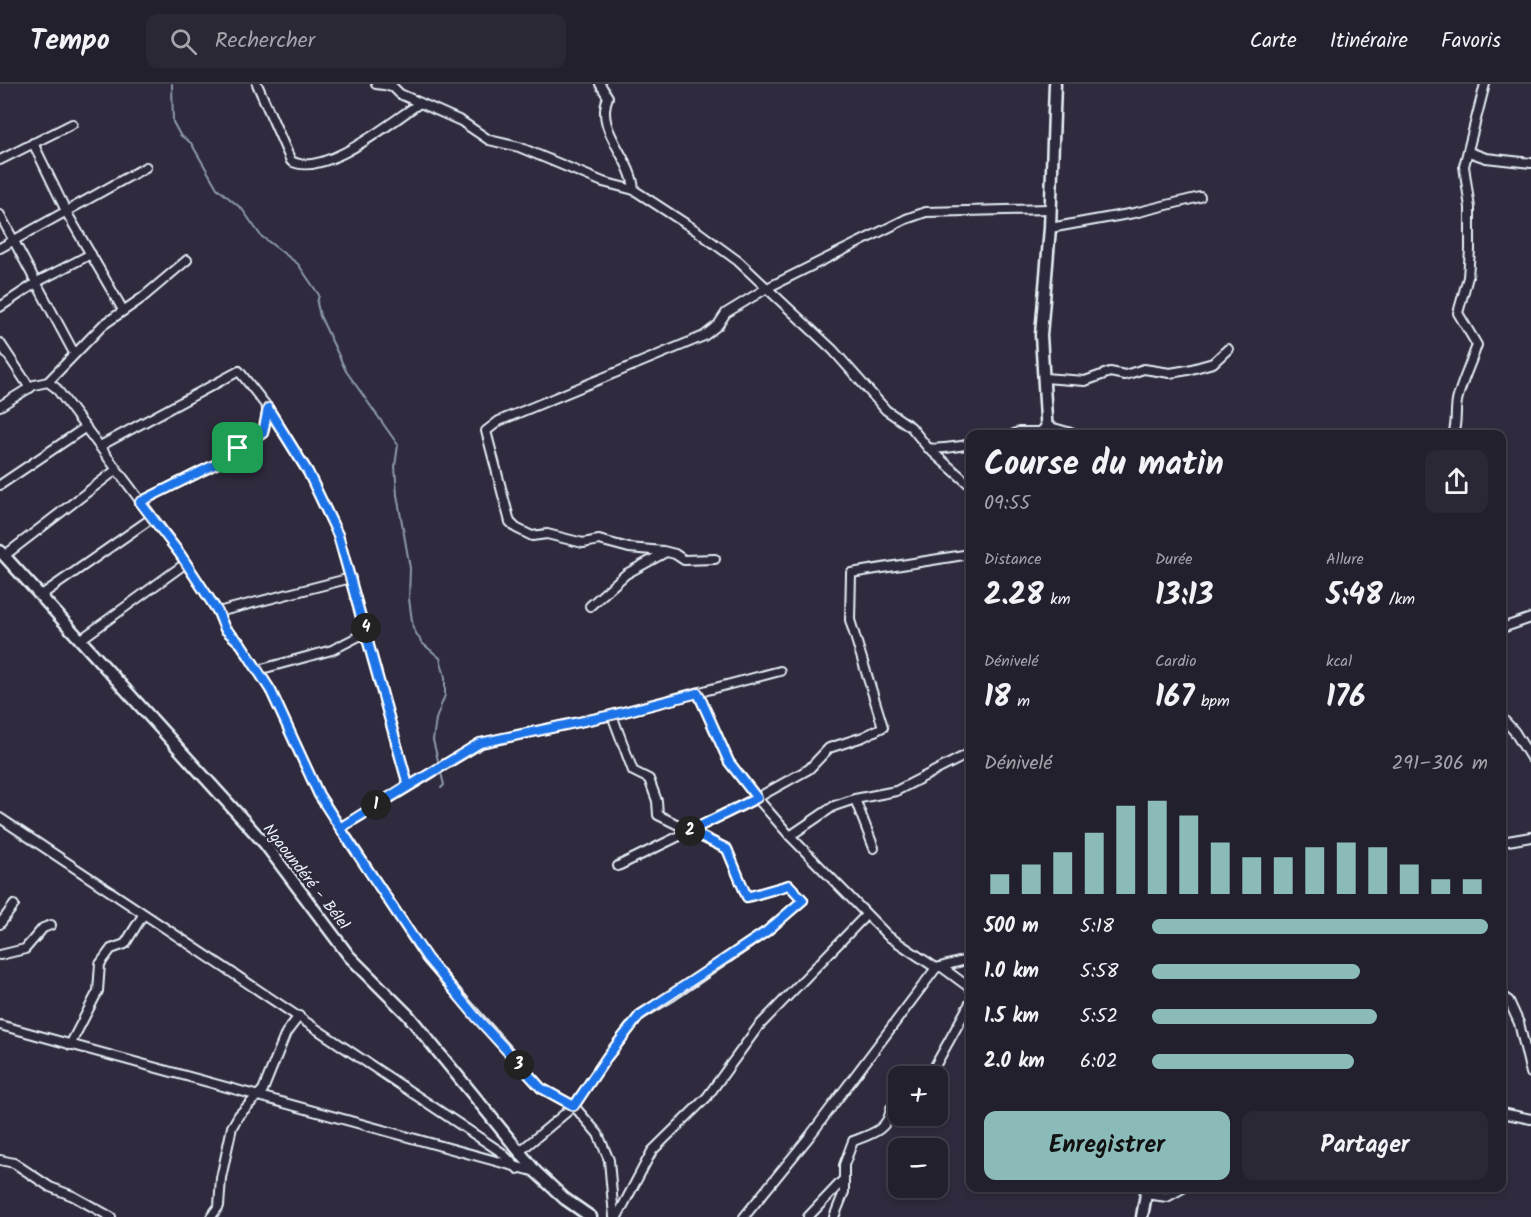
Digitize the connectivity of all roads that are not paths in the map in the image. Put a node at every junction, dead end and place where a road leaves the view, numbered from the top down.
1 (257, 84) edge
2 (376, 84) edge
3 (600, 84) edge
4 (1055, 84) edge
5 (1485, 84) edge
6 (391, 85) edge
7 (420, 103) junction
8 (72, 124) dead end
9 (33, 143) junction
10 (1469, 152) junction
11 (0, 160) edge
12 (1531, 163) edge
13 (146, 167) dead end
14 (634, 190) junction
15 (1200, 197) dead end
16 (1050, 209) junction
17 (66, 211) junction
18 (0, 215) edge
19 (1050, 228) junction
20 (14, 241) junction
21 (0, 248) edge
22 (91, 254) junction
23 (187, 260) dead end
24 (36, 283) junction
25 (767, 288) junction
26 (0, 307) edge
27 (123, 310) junction
28 (0, 343) edge
29 (1227, 349) dead end
30 (74, 353) junction
31 (1044, 378) junction
32 (48, 382) junction
33 (30, 388) junction
34 (0, 406) edge
35 (268, 408) junction
36 (86, 427) junction
37 (1047, 430) edge
38 (1454, 430) edge
39 (966, 444) edge
40 (100, 446) junction
41 (928, 448) junction
42 (116, 470) junction
43 (966, 481) edge
44 (0, 485) edge
45 (140, 502) junction
46 (152, 518) junction
47 (666, 552) junction
48 (2, 554) edge
49 (966, 555) edge
50 (715, 559) dead end
51 (186, 563) junction
52 (351, 578) junction
53 (40, 596) junction
54 (590, 606) dead end
55 (218, 612) junction
56 (1531, 618) edge
57 (1506, 627) edge
58 (367, 632) junction
59 (80, 640) junction
60 (258, 670) junction
61 (780, 671) dead end
62 (698, 693) junction
63 (612, 715) junction
64 (1506, 724) edge
65 (966, 755) edge
66 (1531, 758) edge
67 (408, 785) junction
68 (757, 798) junction
69 (855, 799) junction
70 (0, 818) edge
71 (340, 828) junction
72 (690, 831) junction
73 (790, 836) junction
74 (1531, 837) edge
75 (1506, 841) edge
76 (874, 848) dead end
77 (618, 866) dead end
78 (14, 905) dead end
79 (143, 915) junction
80 (866, 915) junction
81 (0, 924) edge
82 (51, 925) dead end
83 (0, 955) edge
84 (966, 960) edge
85 (939, 968) junction
86 (966, 985) edge
87 (1506, 999) edge
88 (966, 1010) edge
89 (299, 1016) junction
90 (0, 1024) edge
91 (70, 1045) junction
92 (935, 1066) edge
93 (1531, 1073) edge
94 (258, 1097) junction
95 (574, 1106) junction
96 (1506, 1114) edge
97 (1531, 1119) edge
98 (888, 1121) edge
99 (519, 1152) junction
100 (0, 1160) edge
101 (518, 1169) junction
102 (536, 1172) junction
103 (844, 1179) junction
104 (1147, 1192) edge
105 (1150, 1192) edge
106 (1176, 1192) edge
107 (111, 1217) edge
108 (212, 1217) edge
109 (591, 1217) edge
110 (615, 1217) edge
111 (744, 1217) edge
112 (808, 1217) edge
113 (834, 1217) edge
114 (1142, 1217) edge

1 - 7 street
2 - 6 street
3 - 14 street
4 - 16 main road
5 - 10 street
6 - 7 street
7 - 14 street
8 - 9 street
9 - 11 street
9 - 17 street
10 - 12 street
10 - 38 street
13 - 17 street
14 - 25 street
15 - 19 street
16 - 19 main road
16 - 25 street
17 - 20 street
17 - 22 street
18 - 20 street
19 - 31 main road
20 - 21 street
20 - 24 street
22 - 24 street
22 - 27 street
23 - 27 street
24 - 26 street
24 - 30 street
25 - 41 street
25 - 47 street
27 - 30 street
28 - 33 street
29 - 31 street
30 - 32 street
31 - 37 main road
32 - 33 street
32 - 36 street
33 - 34 street
35 - 40 street
35 - 45 street
35 - 52 street
36 - 40 street
36 - 44 street
39 - 41 street
40 - 42 street
41 - 43 street
42 - 45 street
42 - 48 street
45 - 46 street
46 - 51 street
46 - 53 street
47 - 50 street
47 - 54 street
48 - 53 main road, Ngaoundéré - Bélel
49 - 68 street
51 - 55 street
51 - 59 street
52 - 55 street
52 - 58 street
53 - 59 main road, Ngaoundéré - Bélel
55 - 60 street
56 - 57 street
58 - 60 street
58 - 67 street
59 - 99 main road, Ngaoundéré - Bélel
60 - 71 street
61 - 62 street
62 - 63 street
62 - 68 street
63 - 67 street
63 - 72 street
64 - 66 street
65 - 69 street
67 - 71 street
68 - 72 street
68 - 73 street
69 - 73 street
69 - 76 street
70 - 79 street
71 - 95 street
72 - 77 street
72 - 95 street
73 - 80 street
74 - 75 street
78 - 81 street
79 - 89 street
79 - 91 street
80 - 85 street
80 - 110 street
82 - 83 street
84 - 85 street
85 - 86 street
85 - 111 street
87 - 93 street
88 - 92 street
89 - 94 street
89 - 101 street
90 - 91 street
91 - 94 street
94 - 101 street
94 - 108 street
95 - 99 street
95 - 110 street
96 - 97 street
98 - 103 street
99 - 102 main road, Ngaoundéré - Bélel
100 - 107 street
101 - 102 street
102 - 109 main road, Ngaoundéré - Bélel
103 - 112 street
103 - 113 street
104 - 114 main road
105 - 106 street

